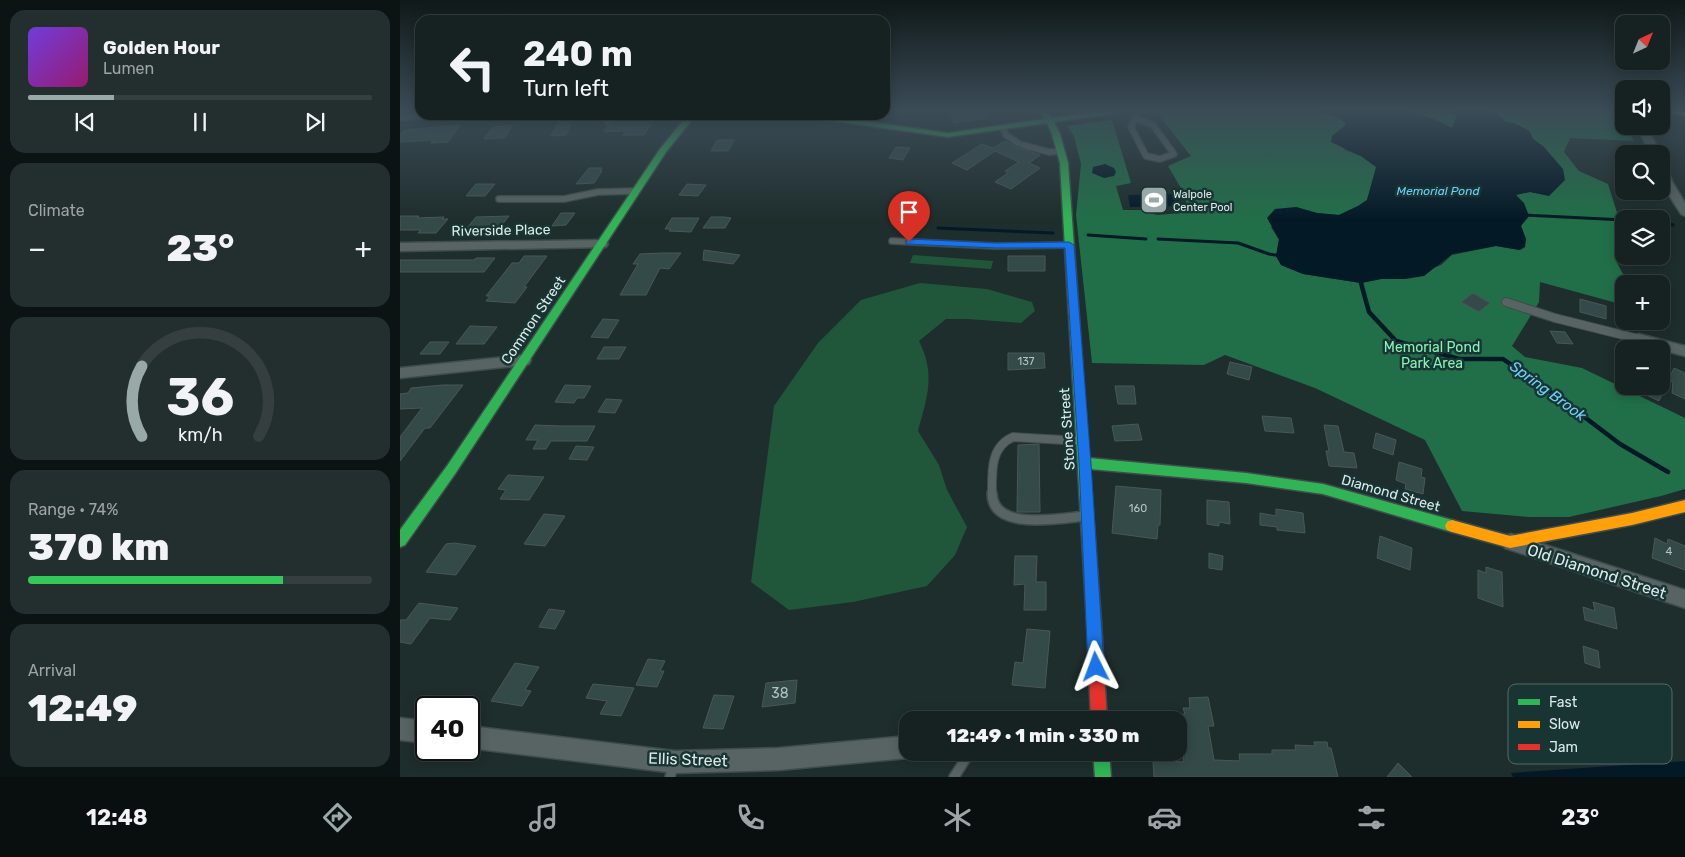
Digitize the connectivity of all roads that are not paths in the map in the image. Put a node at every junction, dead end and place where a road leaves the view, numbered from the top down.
1 (666, 147) edge
2 (1032, 147) edge
3 (1060, 147) edge
4 (1141, 147) edge
5 (1169, 147) edge
6 (1062, 151) junction
7 (1670, 186) edge
8 (636, 191) junction
9 (1680, 198) edge
10 (499, 199) dead end
11 (1685, 212) edge
12 (892, 241) dead end
13 (602, 244) junction
14 (1069, 245) junction
15 (400, 247) edge
16 (1506, 302) dead end
17 (1638, 339) joint
18 (1685, 351) edge
19 (524, 360) junction
20 (400, 372) edge
21 (1083, 442) junction
22 (1085, 463) junction
23 (1685, 506) edge
24 (418, 516) junction
25 (1088, 516) junction
26 (400, 517) edge
27 (400, 541) edge
28 (1510, 542) junction
29 (1685, 599) edge
30 (1097, 711) edge
31 (400, 729) edge
32 (415, 731) edge
33 (480, 739) edge
34 (899, 748) edge
35 (964, 761) edge
36 (1102, 761) edge
37 (672, 769) edge
38 (954, 777) edge
39 (1103, 777) edge

1 - 8 street, Common Street
2 - 6 lane
3 - 6 street, Stone Street
4 - 5 lane
6 - 14 street, Stone Street
7 - 9 street
8 - 10 lane
8 - 13 street, Common Street
9 - 11 street
12 - 14 lane
13 - 15 street, Riverside Place
13 - 19 street, Common Street
14 - 21 street, Stone Street
16 - 17 lane
17 - 18 street
19 - 20 street
19 - 24 street, Common Street
21 - 22 street, Stone Street
21 - 25 lane
22 - 25 street, Stone Street
22 - 28 street, Diamond Street
23 - 28 street, Diamond Street
24 - 26 street
24 - 27 street, Common Street
25 - 30 street, Stone Street
28 - 29 street, Old Diamond Street
31 - 32 street
33 - 37 street, Ellis Street
34 - 37 street, Ellis Street
35 - 38 lane
36 - 39 street

